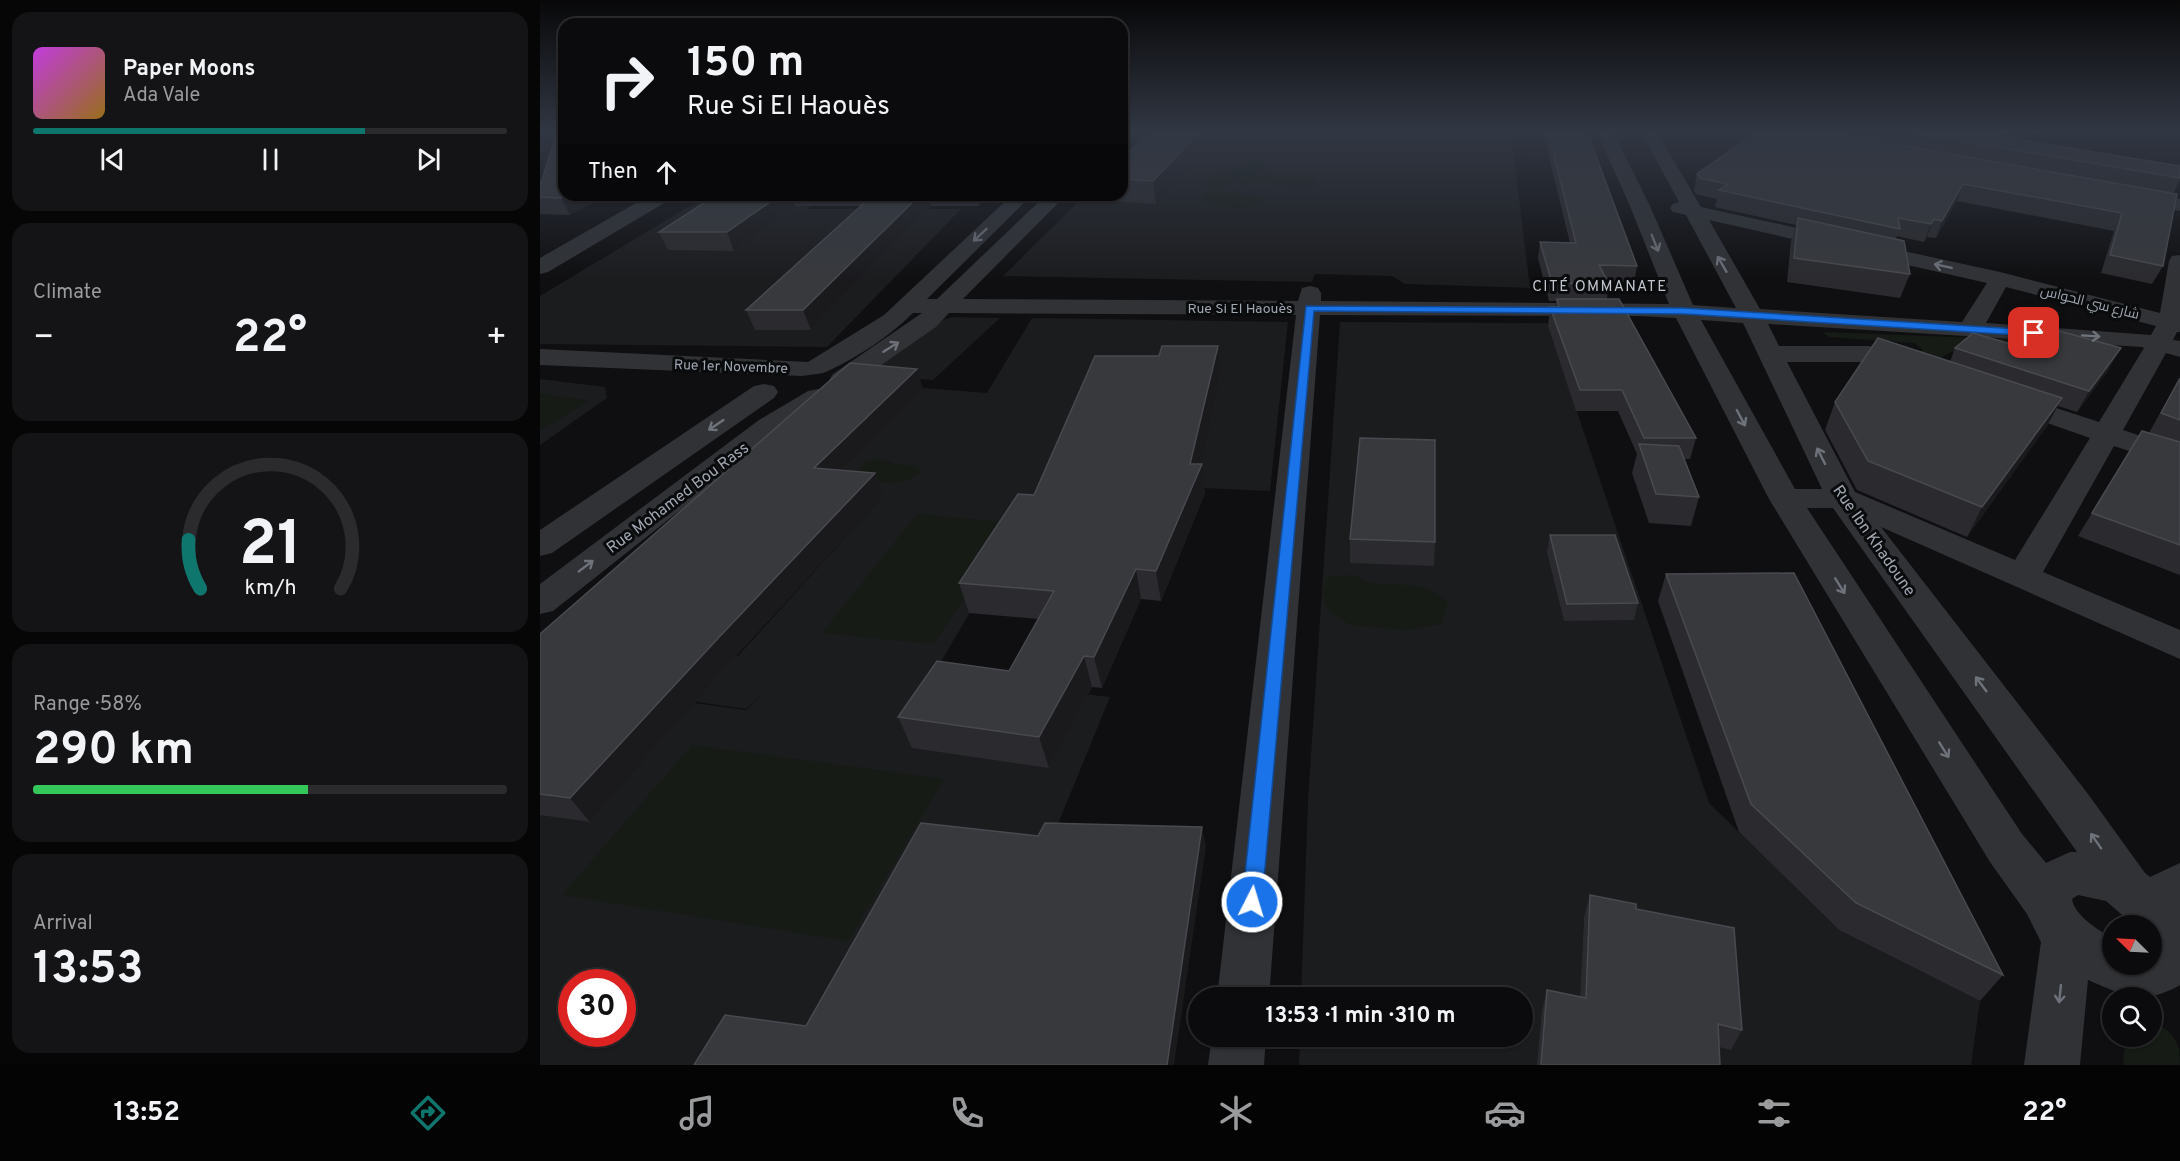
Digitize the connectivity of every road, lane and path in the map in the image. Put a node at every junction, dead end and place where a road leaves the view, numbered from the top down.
1 (1647, 182) edge
2 (1657, 182) edge
3 (2110, 193) edge
4 (1660, 197) junction
5 (654, 201) edge
6 (1017, 201) edge
7 (1051, 201) edge
8 (2180, 205) edge
9 (2180, 261) edge
10 (540, 267) edge
11 (2000, 279) junction
12 (912, 300) junction
13 (950, 300) junction
14 (1310, 300) junction
15 (1680, 303) junction
16 (1744, 305) junction
17 (1970, 329) junction
18 (2172, 335) edge
19 (1769, 354) junction
20 (540, 357) edge
21 (660, 363) junction
22 (810, 367) junction
23 (1937, 377) edge
24 (830, 388) junction
25 (764, 391) junction
26 (1982, 392) edge
27 (2107, 433) junction
28 (2180, 459) edge
29 (1842, 498) junction
30 (1785, 499) junction
31 (540, 545) edge
32 (2022, 577) junction
33 (540, 602) edge
34 (2180, 645) edge
35 (2057, 919) junction
36 (2166, 930) edge
37 (1244, 987) edge
38 (1238, 1047) edge
39 (1236, 1065) edge
40 (2052, 1065) edge

1 - 4 street, Rue Ibn Khadoune
2 - 4 street, Rue Ibn Khadoune
3 - 8 street
11 -> 4 street, شارع سي الحواس
4 -> 15 street, Rue Ibn Khadoune
16 -> 4 street, Rue Ibn Khadoune
5 - 10 street
6 -> 12 street
7 - 13 street, Rue Mohamed Bou Rass
9 - 18 street
11 - 17 street
11 - 18 street, شارع سي الحواس
12 - 13 street, Rue Si El Haouès
12 - 22 street
13 - 14 street, Rue Si El Haouès
24 -> 13 street, Rue Mohamed Bou Rass
14 - 15 street, Rue Si El Haouès
14 - 37 street
15 - 16 street, Rue Si El Haouès
15 -> 30 street, Rue Ibn Khadoune
16 - 17 street, Rue Si El Haouès
16 - 19 street, Rue Ibn Khadoune
17 -> 18 street, شارع سي الحواس
18 - 27 street
19 - 23 street
29 -> 19 street, Rue Ibn Khadoune
20 - 21 street, Rue 1er Novembre
21 - 22 street, Rue 1er Novembre
21 - 25 street, Rue 1er Novembre
22 - 24 street
22 - 25 street, Rue Mohamed Bou Rass
24 - 25 street, Rue 1er Novembre
33 -> 24 street, Rue Mohamed Bou Rass
25 -> 31 street, Rue Mohamed Bou Rass
26 - 27 street
27 - 28 street
27 - 32 street
29 - 30 street
29 - 32 street
36 -> 29 street, Rue Ibn Khadoune
30 -> 35 street, Rue Ibn Khadoune
32 - 34 street
35 - 36 street, Rue Ibn Khadoune
35 - 36 street
35 -> 40 street
38 - 39 street

